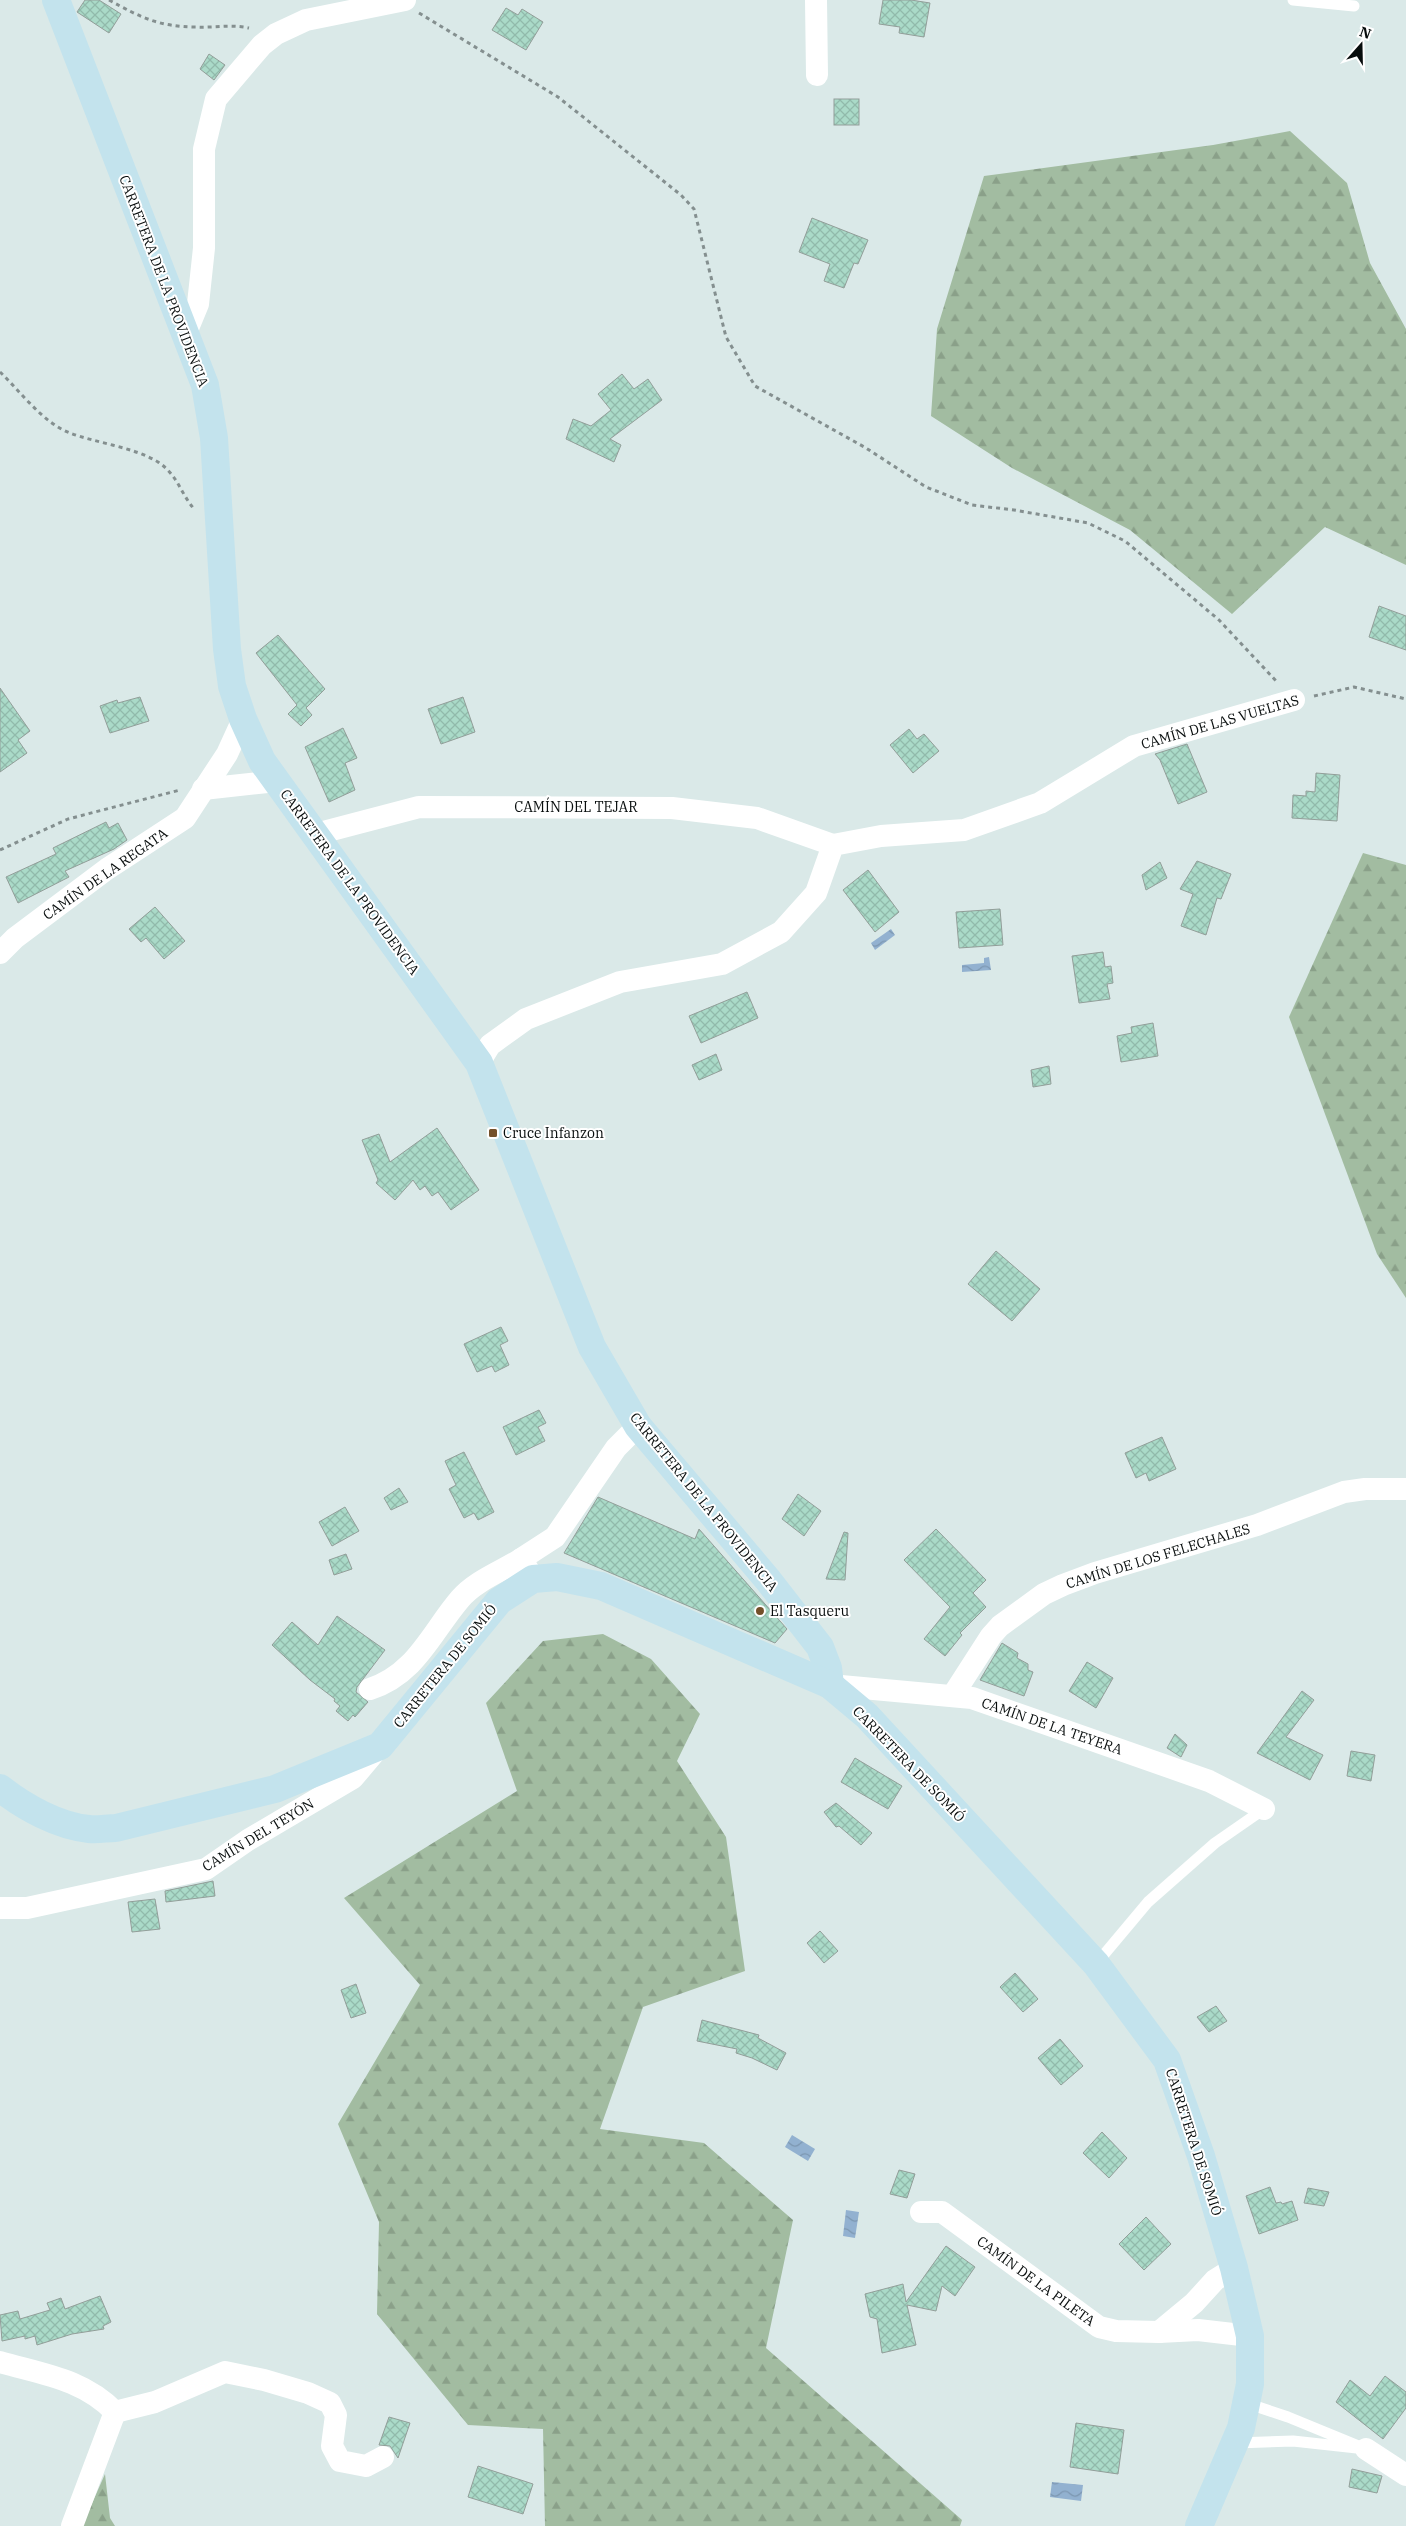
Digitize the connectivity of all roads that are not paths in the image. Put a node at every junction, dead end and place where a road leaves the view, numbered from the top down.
1 (56, 0) edge
2 (816, 0) edge
3 (1293, 0) edge
4 (409, 3) edge
5 (1354, 6) dead end
6 (817, 75) dead end
7 (186, 333) junction
8 (1294, 700) road end
9 (243, 720) junction
10 (226, 754) junction
11 (277, 781) junction
12 (243, 786) junction
13 (203, 789) junction
14 (316, 834) junction
15 (833, 845) junction
16 (0, 953) edge
17 (479, 1063) junction
18 (638, 1426) junction
19 (1406, 1489) edge
20 (527, 1569) junction
21 (830, 1685) junction
22 (370, 1689) dead end
23 (953, 1695) junction
24 (380, 1746) junction
25 (0, 1788) edge
26 (1264, 1809) joint
27 (0, 1908) edge
28 (1096, 1964) junction
29 (920, 2212) dead end
30 (1234, 2268) junction
31 (1159, 2332) junction
32 (1250, 2336) junction
33 (0, 2362) edge
34 (1246, 2404) junction
35 (115, 2412) junction
36 (1234, 2443) junction
37 (1366, 2449) junction
38 (383, 2457) dead end
39 (1406, 2475) edge
40 (72, 2526) edge
41 (1199, 2526) edge

1 - 7 street, CARRETERA DE LA PROVIDENCIA
2 - 6 street
3 - 5 lane
4 - 7 street
7 - 9 street, CARRETERA DE LA PROVIDENCIA
8 - 15 street, CAMÍN DE LAS VUELTAS
9 - 10 street, CAMÍN DE LA REGATA
9 - 11 street, CARRETERA DE LA PROVIDENCIA
10 - 12 street
10 - 13 street, CAMÍN DE LA REGATA
11 - 12 street
11 - 14 street, CARRETERA DE LA PROVIDENCIA
12 - 13 street
13 - 16 street, CAMÍN DE LA REGATA
14 - 15 street, CAMÍN DEL TEJAR
14 - 17 street, CARRETERA DE LA PROVIDENCIA
15 - 17 street
17 - 18 street, CARRETERA DE LA PROVIDENCIA
18 - 20 street
18 - 21 street, CARRETERA DE LA PROVIDENCIA
19 - 23 street, CAMÍN DE LOS FELECHALES
20 - 21 street, CARRETERA DE SOMIÓ
20 - 22 street
20 - 24 street, CARRETERA DE SOMIÓ
21 - 23 street, CAMÍN DE LA TEYERA
21 - 28 street, CARRETERA DE SOMIÓ
23 - 26 street, CAMÍN DE LA TEYERA
24 - 25 street, CARRETERA DE SOMIÓ
24 - 27 street, CAMÍN DEL TEYÓN
26 - 28 lane
28 - 30 street, CARRETERA DE SOMIÓ
29 - 31 street, CAMÍN DE LA PILETA
30 - 31 street
30 - 32 street, CARRETERA DE SOMIÓ
31 - 32 street, CAMÍN DE LA PILETA
32 - 34 street, CARRETERA DE SOMIÓ
33 - 35 street
34 - 36 street, CARRETERA DE SOMIÓ
34 - 37 lane
35 - 38 street
35 - 40 street
36 - 37 lane
36 - 41 street, CARRETERA DE SOMIÓ
37 - 39 street

